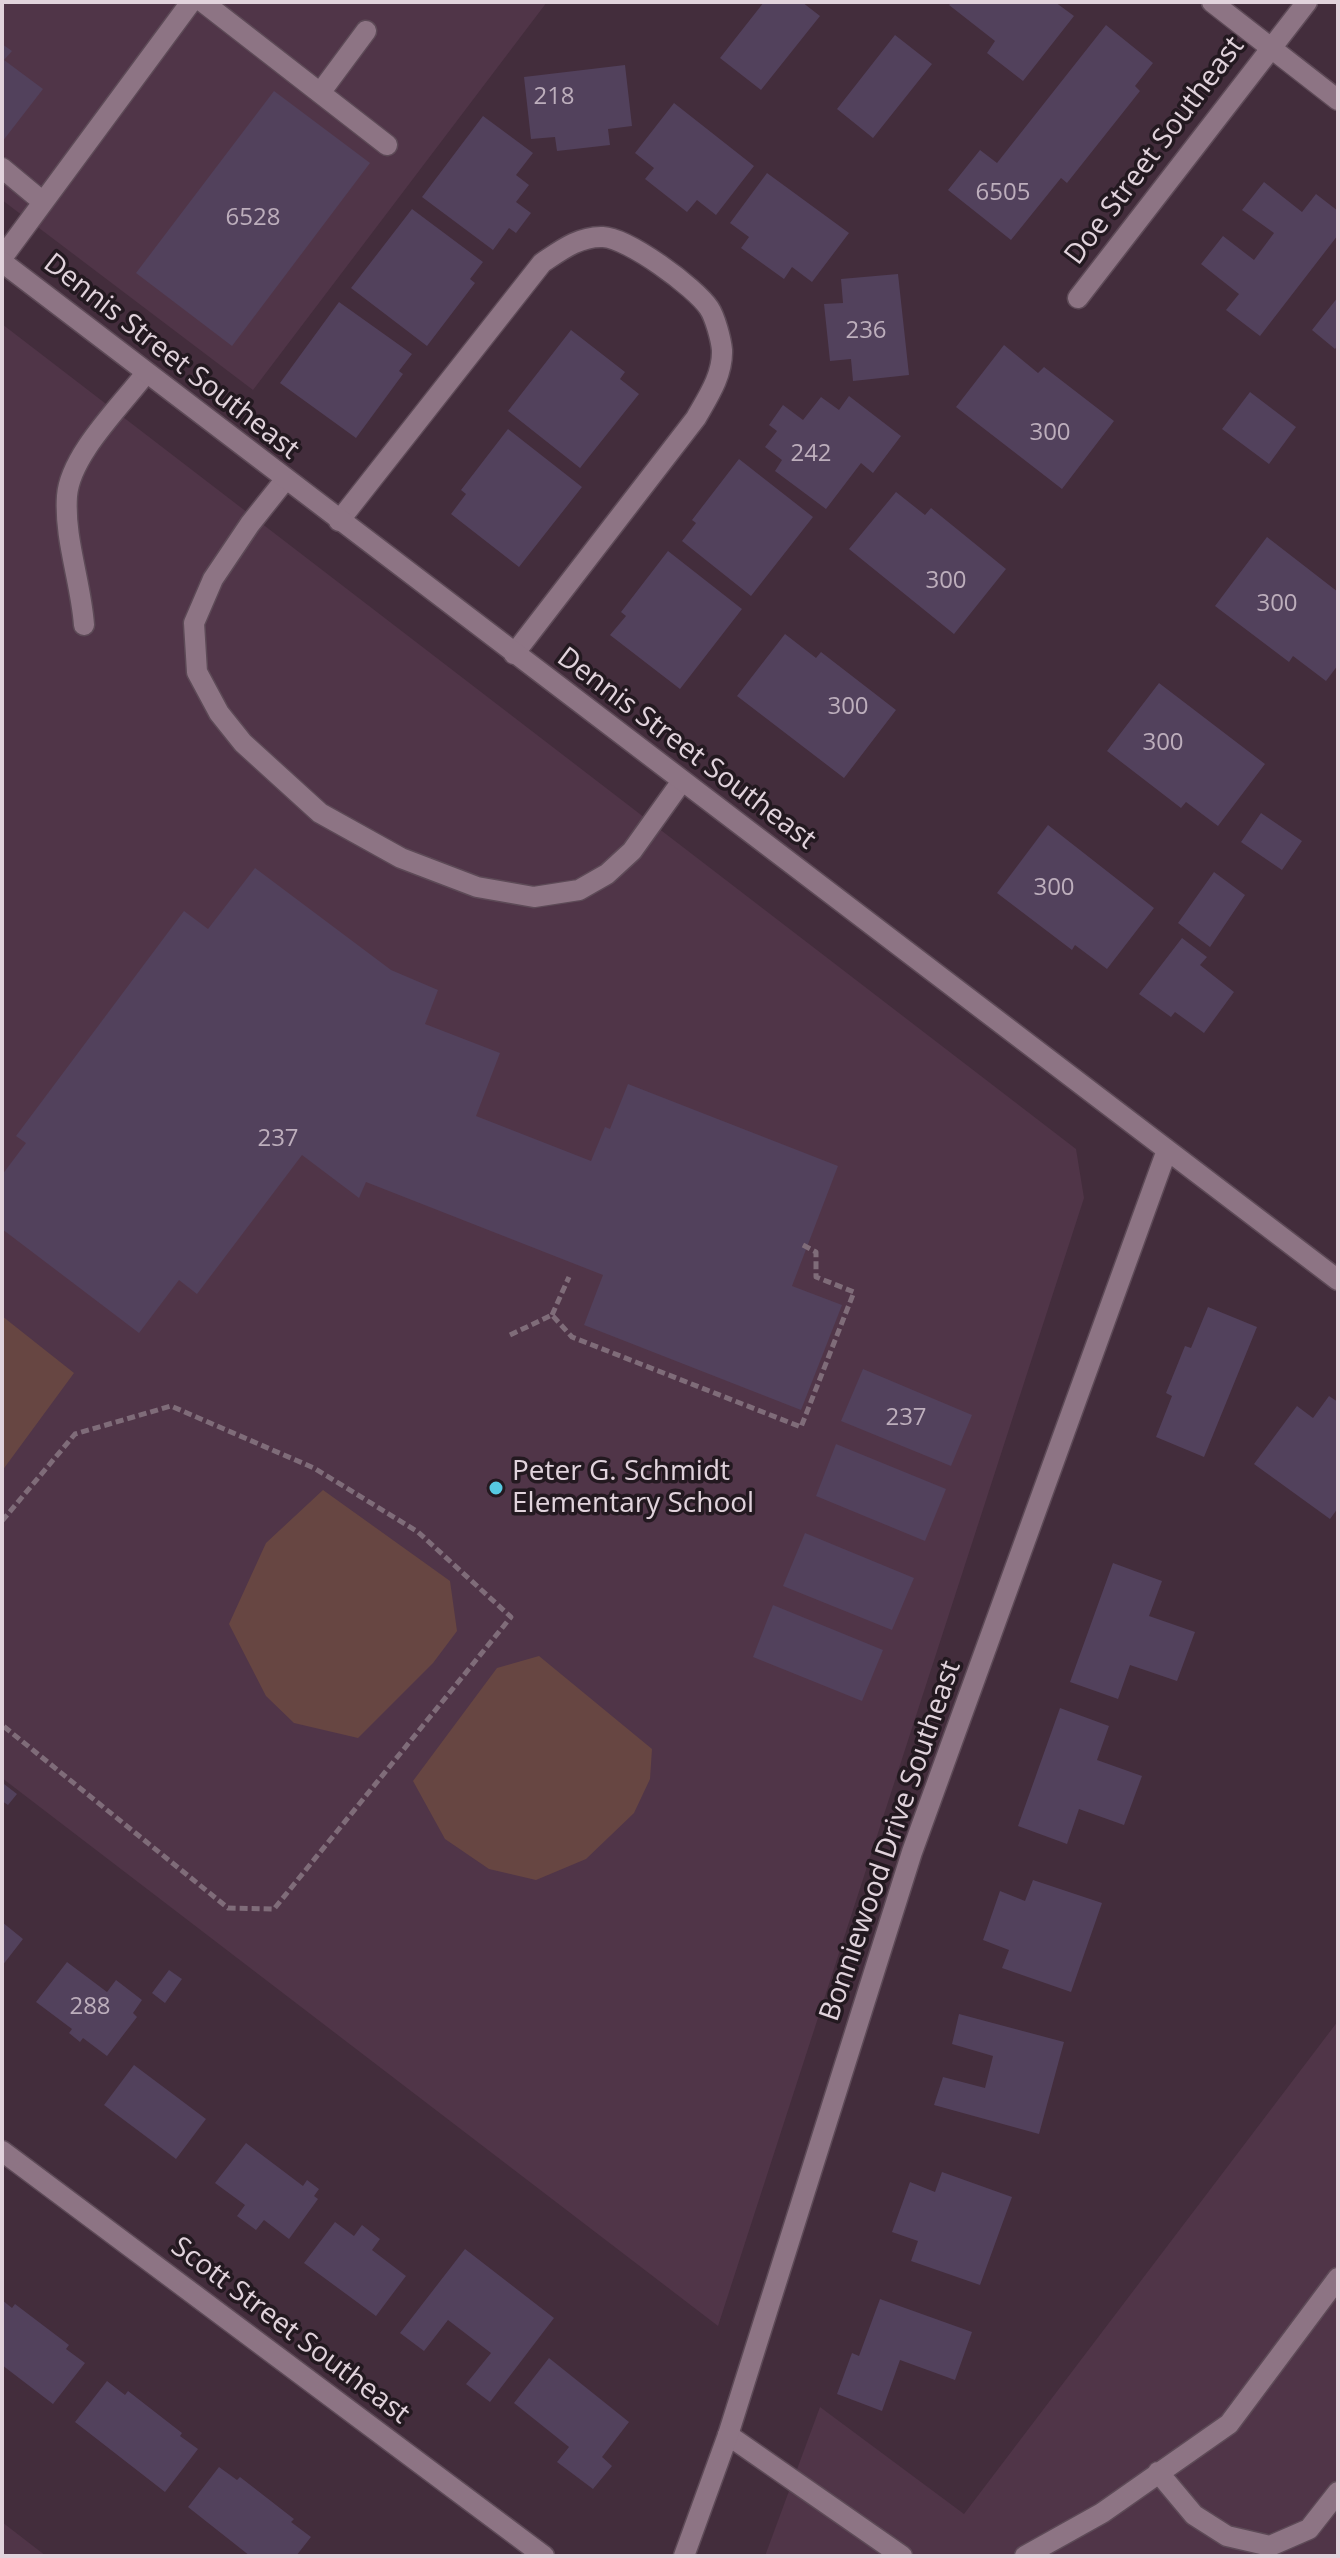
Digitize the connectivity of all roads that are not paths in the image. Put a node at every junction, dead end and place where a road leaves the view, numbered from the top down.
1 (191, 2) edge
2 (203, 2) edge
3 (1212, 2) edge
4 (1307, 2) edge
5 (366, 31) dead end
6 (1269, 48) junction
7 (320, 93) junction
8 (1338, 100) edge
9 (387, 145) dead end
10 (2, 168) edge
11 (43, 202) junction
12 (2, 260) edge
13 (1078, 298) dead end
14 (146, 373) junction
15 (285, 480) junction
16 (339, 521) junction
17 (84, 625) dead end
18 (514, 654) junction
19 (682, 781) junction
20 (1167, 1150) junction
21 (1338, 1280) edge
22 (2, 2151) edge
23 (1338, 2278) edge
24 (728, 2435) junction
25 (1158, 2472) junction
26 (1338, 2492) edge
27 (544, 2556) edge
28 (684, 2556) edge
29 (902, 2556) edge
30 (1025, 2556) edge

1 - 11 street
2 - 7 street
3 - 6 street
4 - 6 street, Doe Street Southeast
5 - 7 street
6 - 8 street
6 - 13 street, Doe Street Southeast
7 - 9 street
10 - 11 street
11 - 12 street
12 - 14 street, Dennis Street Southeast
14 - 15 street, Dennis Street Southeast
14 - 17 street
15 - 16 street, Dennis Street Southeast
15 - 19 street
16 - 18 street, Dennis Street Southeast
16 - 18 street
18 - 19 street, Dennis Street Southeast
19 - 20 street, Dennis Street Southeast
20 - 21 street, Dennis Street Southeast
20 - 24 street, Bonniewood Drive Southeast
22 - 27 street, Scott Street Southeast
23 - 25 street
24 - 28 street, Bonniewood Drive Southeast
24 - 29 street
25 - 26 street
25 - 30 street

